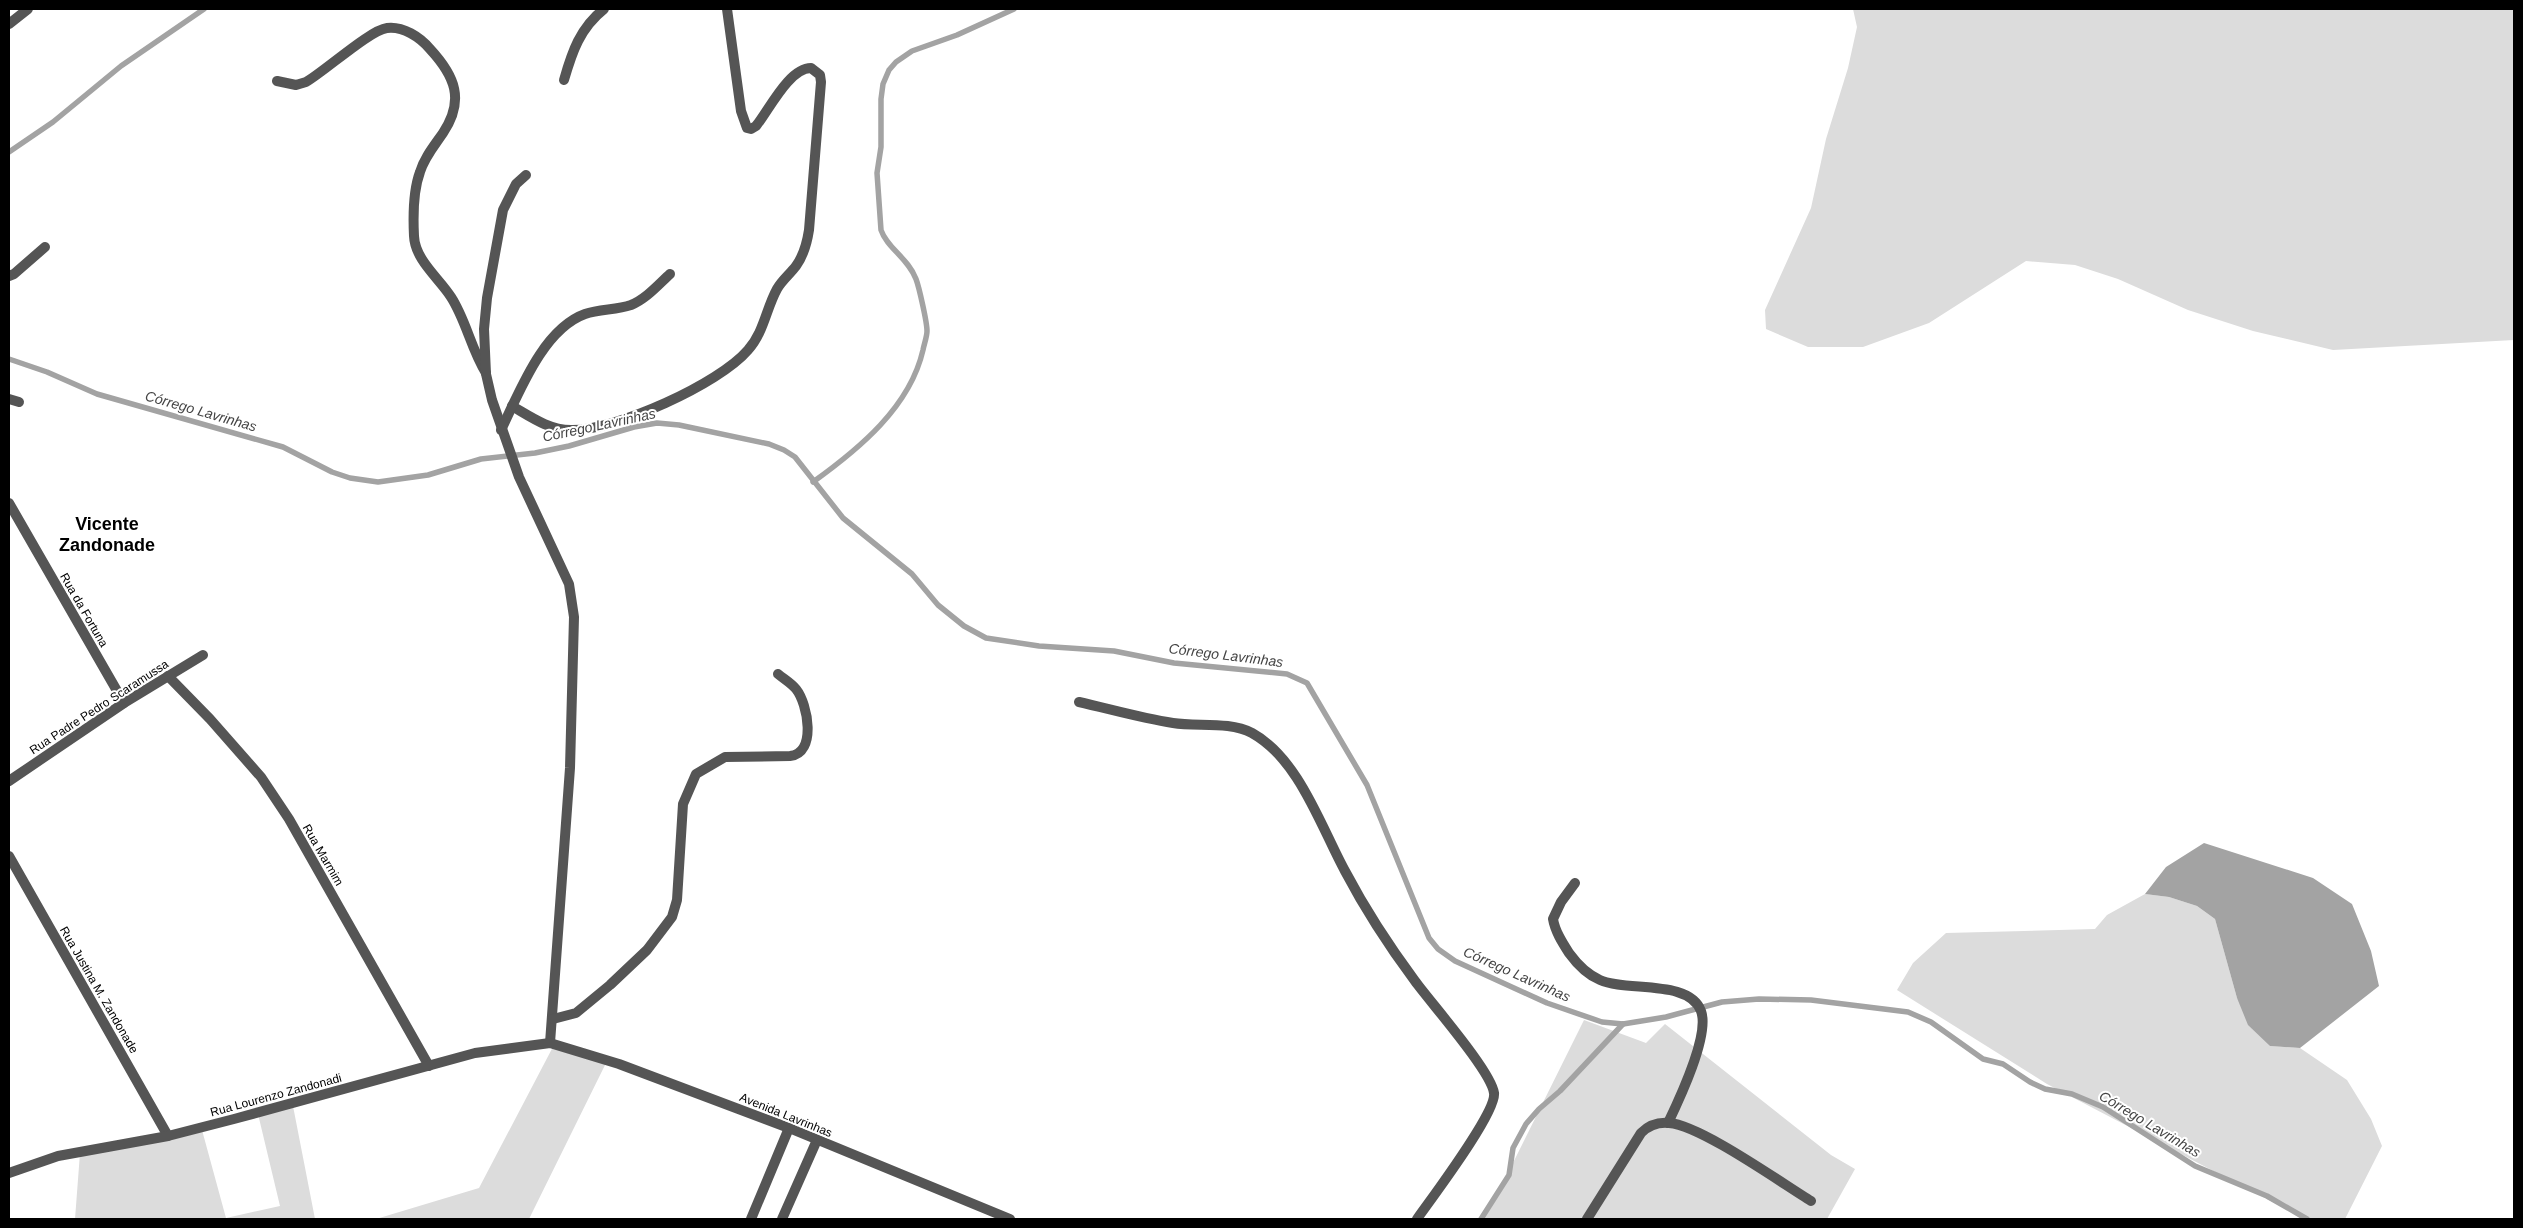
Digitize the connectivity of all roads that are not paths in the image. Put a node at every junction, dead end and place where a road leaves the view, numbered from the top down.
1 (28, 9) edge
2 (604, 9) edge
3 (727, 9) edge
4 (9, 24) edge
5 (564, 80) dead end
6 (277, 81) dead end
7 (526, 175) dead end
8 (45, 247) dead end
9 (670, 274) dead end
10 (9, 276) edge
11 (486, 374) junction
12 (512, 406) junction
13 (501, 430) junction
14 (9, 503) edge
15 (203, 655) dead end
16 (778, 674) dead end
17 (168, 676) junction
18 (1079, 702) dead end
19 (124, 703) junction
20 (9, 781) edge
21 (9, 856) edge
22 (1575, 883) dead end
23 (553, 1019) junction
24 (550, 1043) junction
25 (429, 1066) junction
26 (1668, 1123) junction
27 (789, 1128) junction
28 (168, 1136) junction
29 (817, 1140) junction
30 (9, 1173) edge
31 (1811, 1201) dead end
32 (751, 1219) edge
33 (782, 1219) edge
34 (1010, 1219) edge
35 (1417, 1219) edge
36 (1587, 1219) edge

1 - 4 street
2 - 5 street
3 - 12 street
6 - 11 street
7 - 11 street
8 - 10 street
9 - 12 street
11 - 13 street
12 - 13 street
13 - 23 street
14 - 19 street, Rua da Fortuna
15 - 17 street, Rua Padre Pedro Scaramussa
16 - 23 street
17 - 19 street, Rua Padre Pedro Scaramussa
17 - 25 street, Rua Marmim
18 - 35 street
19 - 20 street, Rua Padre Pedro Scaramussa
21 - 28 street, Rua Justina M. Zandonade
22 - 26 street
23 - 24 street
24 - 25 street, Rua Lourenzo Zandonadi
24 - 27 street, Avenida Lavrinhas
25 - 28 street, Rua Lourenzo Zandonadi
26 - 31 street
26 - 36 street
27 - 29 street, Avenida Lavrinhas
27 - 32 street
28 - 30 street, Rua Lourenzo Zandonadi
29 - 33 street
29 - 34 street, Avenida Lavrinhas

